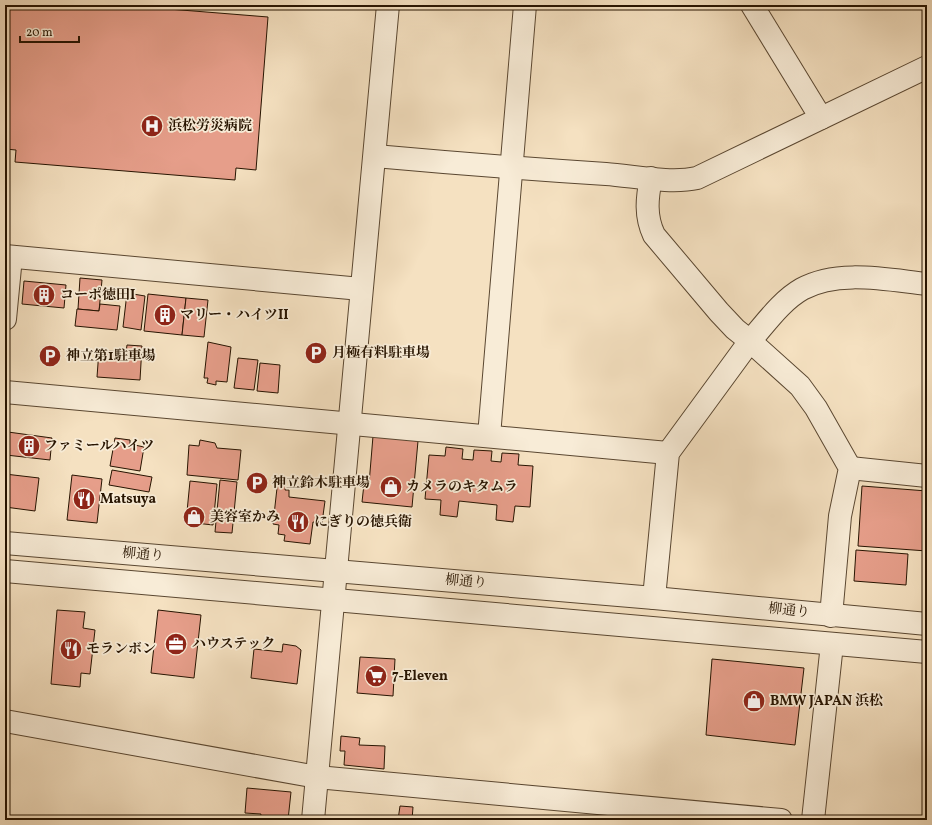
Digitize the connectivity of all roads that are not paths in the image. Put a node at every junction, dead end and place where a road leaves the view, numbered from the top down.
1 (388, 5) edge
2 (524, 5) edge
3 (752, 5) edge
4 (927, 67) edge
5 (821, 118) junction
6 (375, 156) junction
7 (512, 168) junction
8 (651, 178) junction
9 (8, 257) edge
10 (927, 284) edge
11 (361, 289) junction
12 (5, 319) edge
13 (750, 341) junction
14 (5, 392) edge
15 (349, 423) junction
16 (489, 436) junction
17 (668, 453) junction
18 (850, 468) junction
19 (927, 476) edge
20 (5, 543) edge
21 (5, 571) edge
22 (336, 572) junction
23 (654, 598) junction
24 (334, 600) junction
25 (831, 616) junction
26 (927, 624) edge
27 (832, 644) junction
28 (927, 652) edge
29 (5, 721) edge
30 (317, 777) junction
31 (703, 816) edge
32 (313, 820) edge
33 (781, 820) edge
34 (813, 820) edge

1 - 6 street
2 - 7 street
3 - 5 street
4 - 5 street
5 - 8 street
6 - 7 street
6 - 11 street
7 - 8 street
7 - 16 street
8 - 13 street
9 - 11 street
9 - 12 street
10 - 13 street
11 - 15 street
13 - 17 street
13 - 18 street
14 - 15 street
15 - 16 street
15 - 22 street
16 - 17 street
17 - 23 street
18 - 19 street
18 - 25 street
20 - 22 street, 柳通り
21 - 24 street, 柳通り
22 - 23 street, 柳通り
22 - 24 street
23 - 25 street, 柳通り
24 - 27 street, 柳通り
24 - 30 street
25 - 26 street, 柳通り
27 - 28 street, 柳通り
27 - 34 street
29 - 30 street
30 - 31 street
30 - 32 street
31 - 33 street

